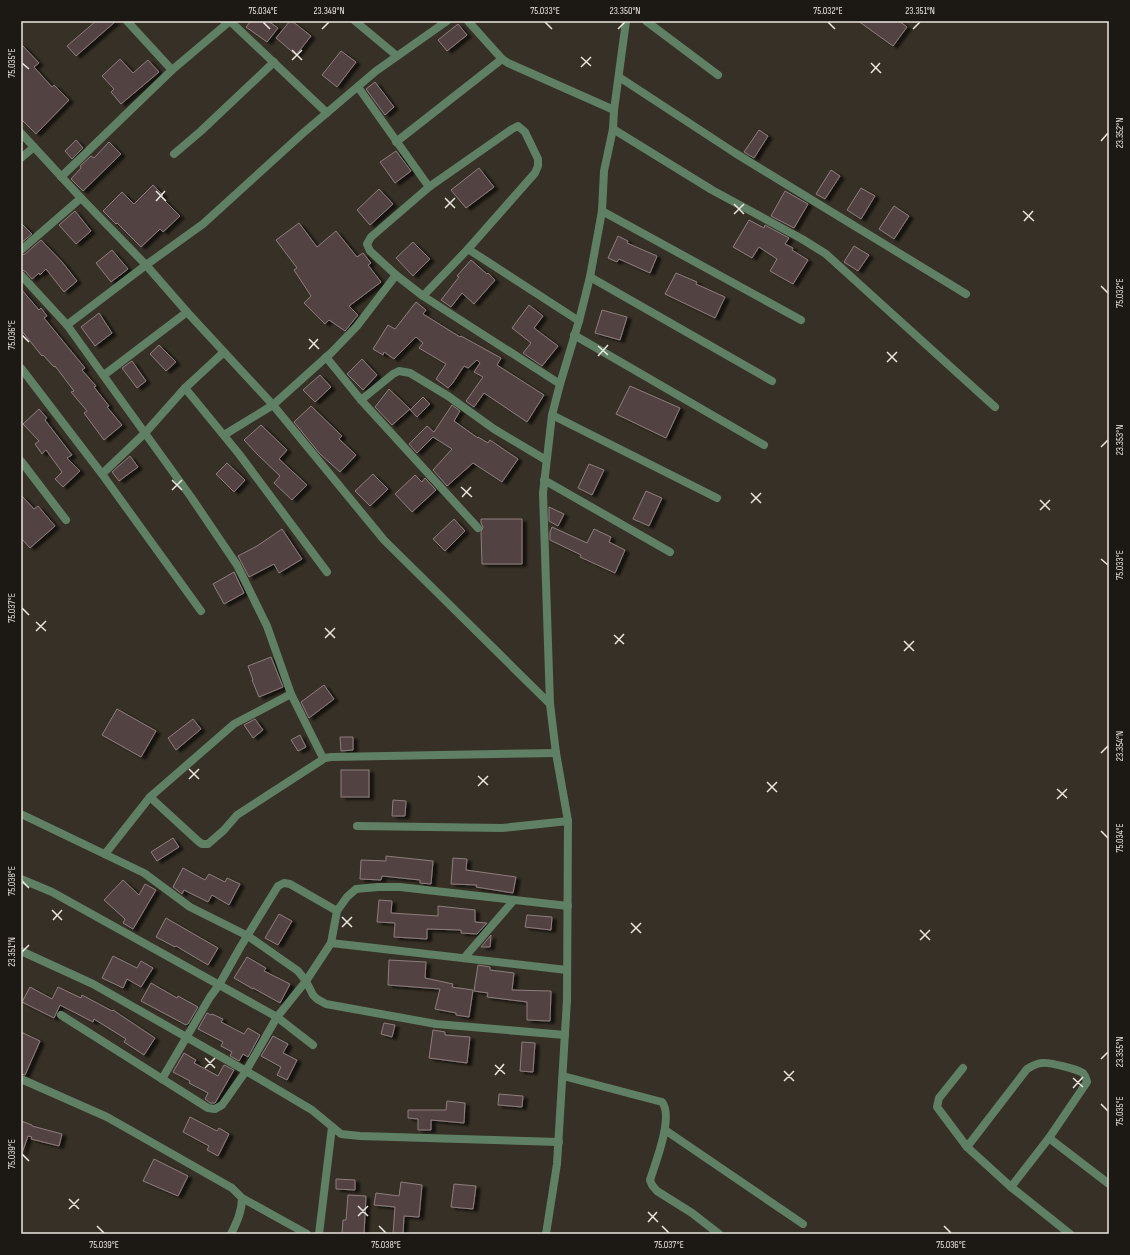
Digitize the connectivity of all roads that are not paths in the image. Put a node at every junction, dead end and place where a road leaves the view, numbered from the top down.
1 (127, 21) edge
2 (355, 21) edge
3 (447, 21) edge
4 (468, 21) edge
5 (626, 21) edge
6 (646, 21) edge
7 (397, 56) junction
8 (502, 59) junction
9 (274, 62) junction
10 (172, 70) junction
11 (718, 75) dead end
12 (618, 78) junction
13 (358, 87) junction
14 (614, 110) junction
15 (327, 113) junction
16 (613, 129) junction
17 (21, 133) edge
18 (396, 142) junction
19 (34, 148) junction
20 (174, 154) dead end
21 (21, 158) edge
22 (61, 176) junction
23 (430, 187) junction
24 (81, 198) junction
25 (602, 211) junction
26 (468, 249) junction
27 (21, 250) edge
28 (146, 265) junction
29 (21, 274) edge
30 (396, 275) junction
31 (590, 277) junction
32 (966, 294) dead end
33 (423, 296) junction
34 (187, 312) junction
35 (801, 320) dead end
36 (579, 321) junction
37 (67, 325) junction
38 (574, 335) junction
39 (224, 352) junction
40 (326, 357) junction
41 (21, 368) edge
42 (104, 375) junction
43 (772, 381) dead end
44 (560, 384) junction
45 (185, 388) junction
46 (361, 400) junction
47 (273, 405) junction
48 (995, 407) dead end
49 (552, 415) junction
50 (145, 433) junction
51 (224, 435) junction
52 (764, 445) dead end
53 (546, 460) junction
54 (21, 461) edge
55 (102, 474) junction
56 (544, 480) junction
57 (717, 498) dead end
58 (66, 520) dead end
59 (478, 528) dead end
60 (670, 552) dead end
61 (327, 572) dead end
62 (201, 611) dead end
63 (291, 694) junction
64 (550, 704) junction
65 (556, 753) junction
66 (323, 758) junction
67 (150, 797) junction
68 (21, 814) edge
69 (568, 821) junction
70 (357, 826) dead end
71 (105, 854) junction
72 (21, 878) edge
73 (514, 900) junction
74 (568, 906) junction
75 (337, 911) junction
76 (248, 936) junction
77 (331, 943) junction
78 (21, 951) edge
79 (464, 958) junction
80 (567, 970) junction
81 (306, 980) junction
82 (219, 985) junction
83 (61, 1015) dead end
84 (277, 1017) junction
85 (565, 1035) junction
86 (186, 1038) junction
87 (313, 1045) dead end
88 (962, 1068) dead end
89 (246, 1071) junction
90 (562, 1076) junction
91 (21, 1079) edge
92 (162, 1079) junction
93 (332, 1127) junction
94 (665, 1130) junction
95 (1049, 1138) junction
96 (558, 1142) junction
97 (967, 1147) junction
98 (1109, 1184) edge
99 (1011, 1188) junction
100 (242, 1198) junction
101 (803, 1224) dead end
102 (231, 1234) edge
103 (307, 1234) edge
104 (319, 1234) edge
105 (546, 1234) edge
106 (719, 1234) edge
107 (1070, 1234) edge

1 - 10 street
2 - 7 street
3 - 7 street
4 - 8 street
5 - 12 street
6 - 11 street
7 - 13 street
8 - 14 street
8 - 18 street
9 - 10 street
9 - 15 street
9 - 20 street
10 - 22 street
12 - 14 street
12 - 32 street
13 - 15 street
13 - 18 street
14 - 16 street
15 - 28 street
16 - 25 street
16 - 48 street
17 - 19 street
18 - 23 street
19 - 21 street
19 - 22 street
22 - 24 street
23 - 26 street
23 - 30 street
24 - 27 street
24 - 28 street
25 - 31 street
25 - 35 street
26 - 33 street
26 - 36 street
28 - 34 street
28 - 37 street
29 - 37 street
30 - 33 street
30 - 40 street
31 - 36 street
31 - 43 street
33 - 44 street
34 - 39 street
34 - 42 street
36 - 38 street
37 - 42 street
38 - 44 street
38 - 52 street
39 - 45 street
39 - 47 street
40 - 46 street
40 - 47 street
41 - 55 street
42 - 50 street
44 - 49 street
45 - 50 street
45 - 51 street
46 - 53 street
46 - 59 street
47 - 51 street
47 - 64 street
49 - 53 street
49 - 57 street
50 - 55 street
50 - 63 street
51 - 61 street
53 - 56 street
54 - 58 street
55 - 62 street
56 - 60 street
56 - 64 street
63 - 66 street
63 - 67 street
64 - 65 street
65 - 66 street
65 - 69 street
66 - 67 street
67 - 71 street
68 - 71 street
69 - 70 street
69 - 74 street
71 - 76 street
72 - 82 street
73 - 74 street
73 - 75 street
73 - 79 street
74 - 80 street
75 - 76 street
75 - 77 street
76 - 81 street
76 - 82 street
77 - 79 street
77 - 81 street
78 - 86 street
79 - 80 street
80 - 85 street
81 - 84 street
81 - 85 street
82 - 84 street
82 - 86 street
83 - 92 street
84 - 87 street
84 - 89 street
85 - 90 street
86 - 89 street
86 - 92 street
88 - 97 street
89 - 92 street
89 - 93 street
90 - 94 street
90 - 96 street
91 - 100 street
93 - 96 street
93 - 104 street
94 - 101 street
94 - 106 street
95 - 97 street
95 - 98 street
95 - 99 street
96 - 105 street
97 - 99 street
99 - 107 street
100 - 102 street
100 - 103 street

